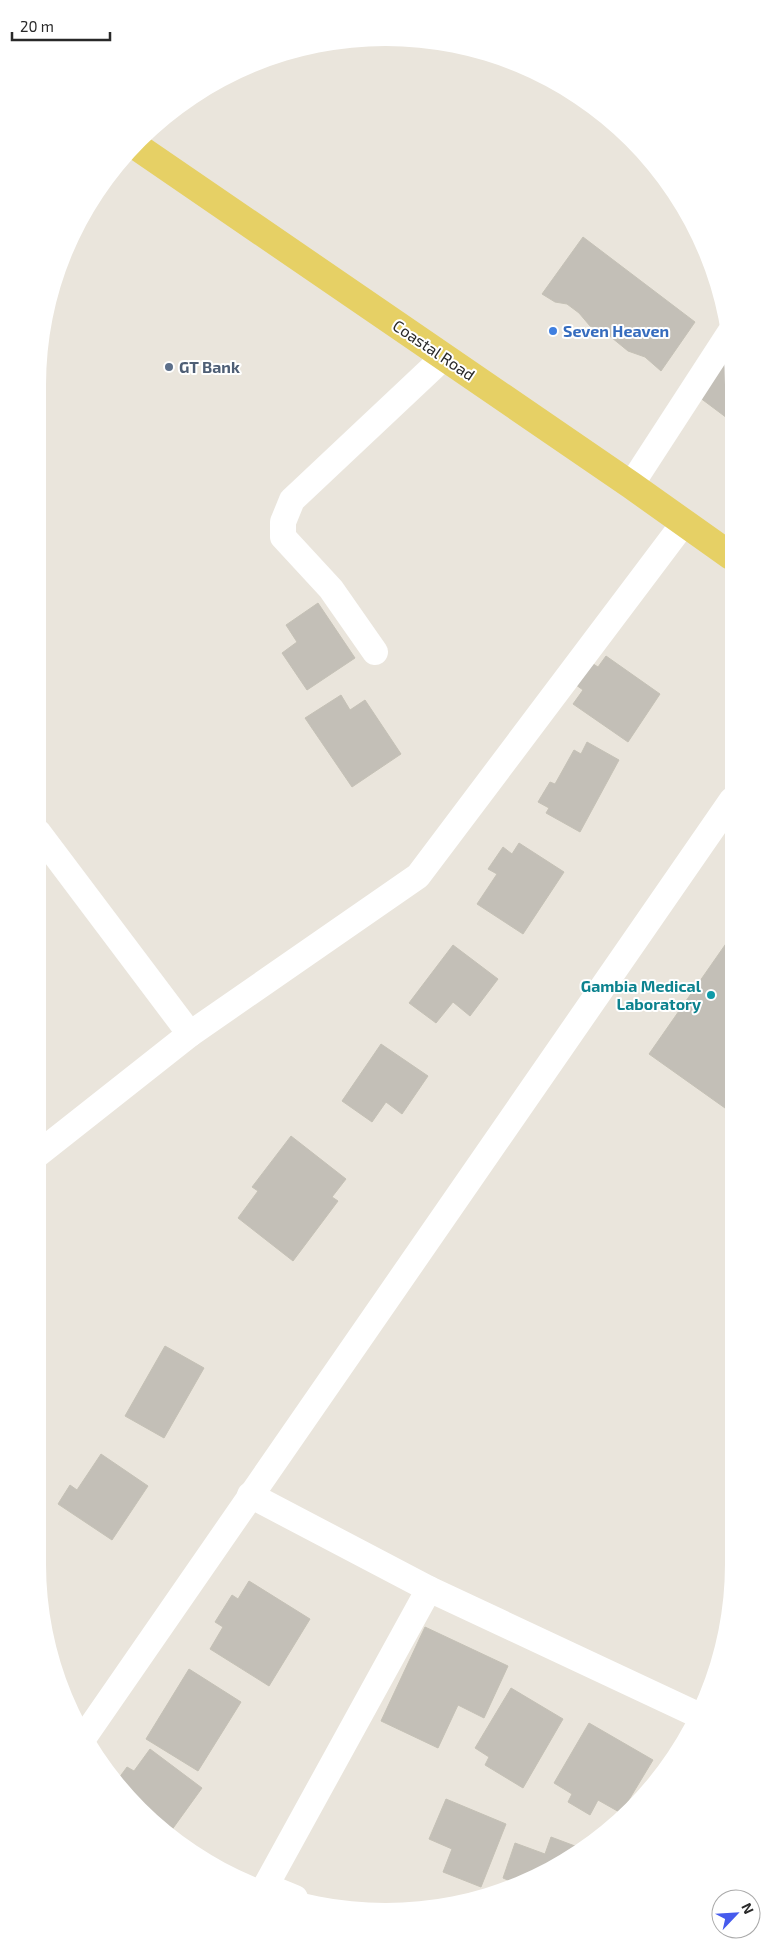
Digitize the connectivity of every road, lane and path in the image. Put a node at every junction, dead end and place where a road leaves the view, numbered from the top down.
1 (142, 150) edge
2 (722, 344) edge
3 (444, 357) junction
4 (631, 485) junction
5 (683, 524) junction
6 (725, 552) edge
7 (375, 652) dead end
8 (725, 810) edge
9 (46, 843) edge
10 (190, 1034) junction
11 (46, 1148) edge
12 (250, 1496) junction
13 (429, 1589) junction
14 (691, 1712) edge
15 (89, 1728) edge
16 (268, 1882) edge

1 - 3 main road, Coastal Road
2 - 4 street
3 - 4 main road, Coastal Road
3 - 7 street
4 - 5 main road, Coastal Road
5 - 6 main road, Coastal Road
5 - 10 street
8 - 12 street
9 - 10 street
10 - 11 street
12 - 13 street
12 - 15 street
13 - 14 street
13 - 16 street

